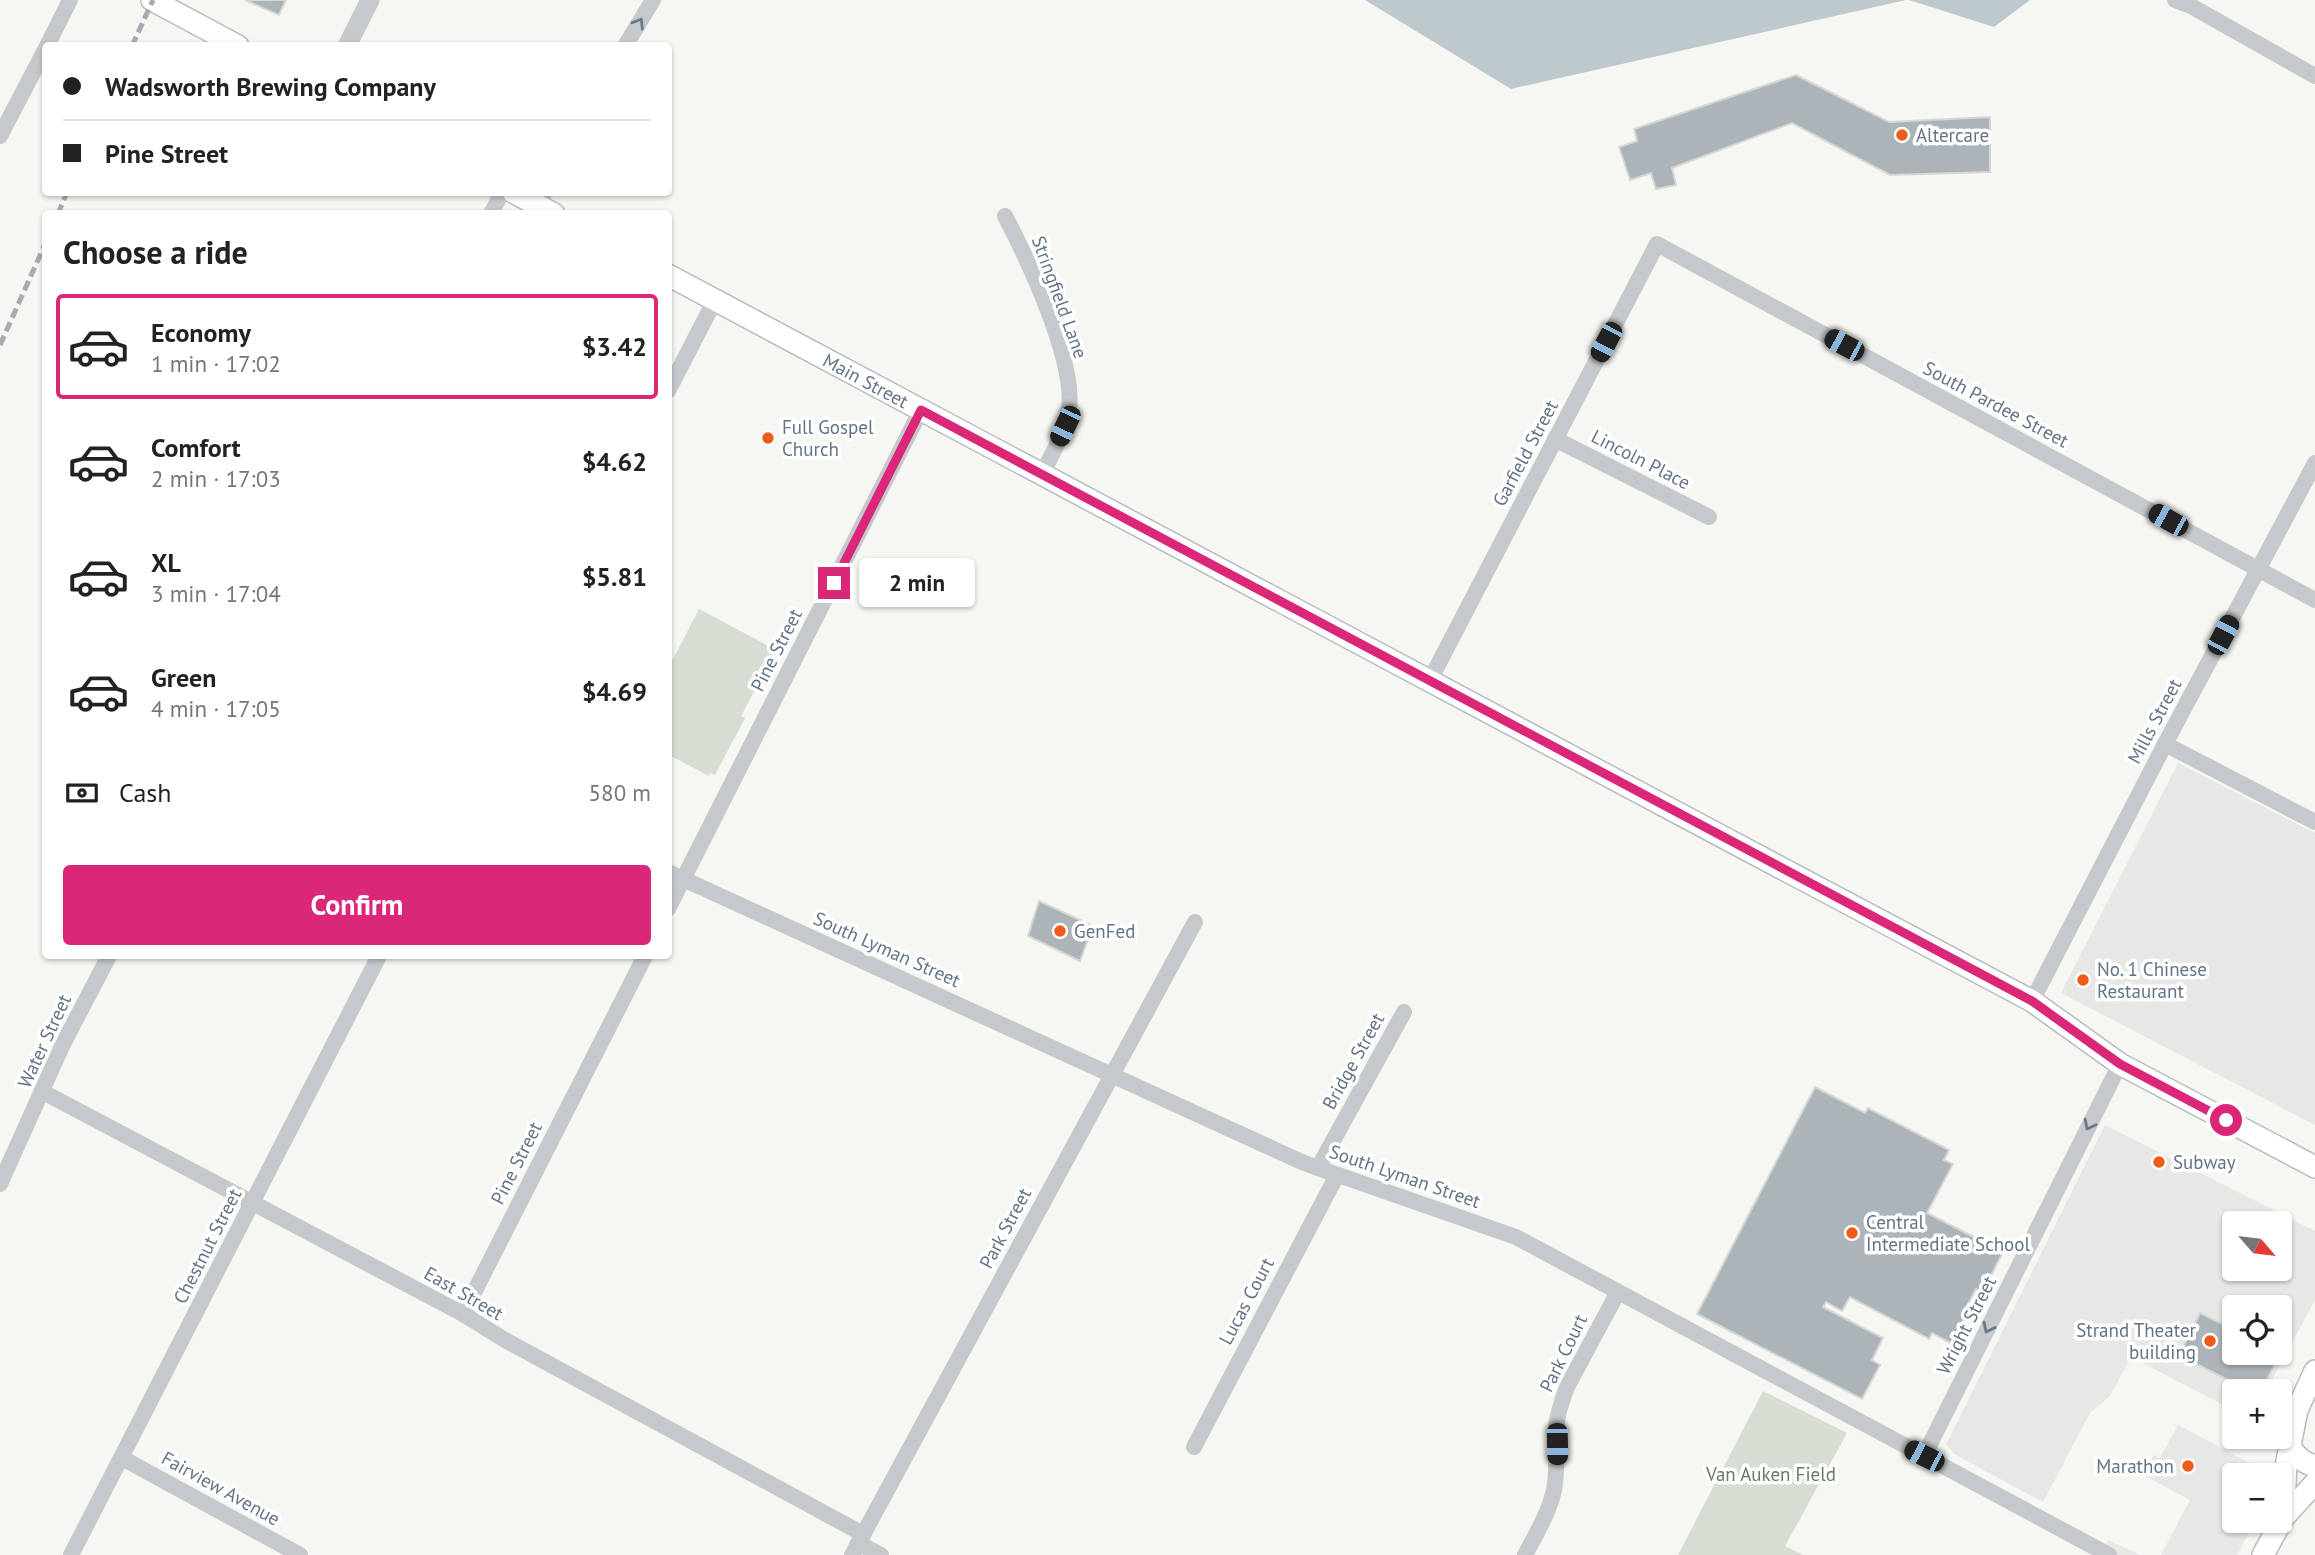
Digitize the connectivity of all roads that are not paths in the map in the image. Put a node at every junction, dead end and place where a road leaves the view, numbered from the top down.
1 (70, 0) edge
2 (152, 0) edge
3 (370, 0) edge
4 (653, 0) edge
5 (2175, 0) edge
6 (49, 42) edge
7 (231, 42) edge
8 (349, 42) edge
9 (627, 42) edge
10 (42, 55) edge
11 (2315, 76) edge
12 (0, 136) edge
13 (524, 196) edge
14 (545, 204) edge
15 (1005, 216) dead end
16 (1657, 244) joint
17 (672, 277) edge
18 (715, 300) junction
19 (672, 383) edge
20 (921, 410) junction
21 (1555, 439) junction
22 (2315, 463) edge
23 (1043, 473) junction
24 (1709, 517) dead end
25 (2258, 569) junction
26 (2315, 600) edge
27 (1429, 682) junction
28 (2165, 744) junction
29 (2315, 822) edge
30 (672, 874) edge
31 (683, 880) junction
32 (672, 901) edge
33 (1195, 922) dead end
34 (107, 959) edge
35 (377, 959) edge
36 (643, 959) edge
37 (2032, 1001) junction
38 (1404, 1012) dead end
39 (2120, 1064) junction
40 (1112, 1075) junction
41 (43, 1092) junction
42 (2315, 1167) edge
43 (1318, 1168) junction
44 (1337, 1175) junction
45 (0, 1184) edge
46 (253, 1202) junction
47 (1618, 1292) junction
48 (463, 1314) junction
49 (2315, 1371) edge
50 (2292, 1436) edge
51 (1194, 1447) dead end
52 (2291, 1449) edge
53 (1924, 1456) junction
54 (122, 1458) junction
55 (2315, 1466) edge
56 (2315, 1483) edge
57 (2292, 1508) edge
58 (2275, 1533) edge
59 (858, 1544) edge
60 (71, 1555) edge
61 (300, 1555) edge
62 (881, 1555) edge
63 (1525, 1555) edge
64 (2109, 1555) edge
65 (2263, 1555) edge

1 - 6 street
2 - 7 main road
3 - 8 street
9 -> 4 street
5 - 11 street
10 - 12 street
13 - 14 main road
15 - 23 street, Stringfield Lane
16 - 21 street, Garfield Street
16 - 25 street, South Pardee Street
17 - 18 main road, Main Street
18 - 19 street
18 - 20 main road, Main Street
20 - 23 main road, Main Street
20 - 31 street, Pine Street
21 - 24 street, Lincoln Place
21 - 27 street, Garfield Street
22 - 25 street, Mills Street
23 - 27 main road, Main Street
25 - 26 street, South Pardee Street
25 - 28 street, Mills Street
27 - 37 main road, Main Street
28 - 29 street
28 - 37 street, Mills Street
30 - 31 street, South Lyman Street
31 - 32 street, Pine Street
31 - 40 street, South Lyman Street
33 - 40 street, Park Street
34 - 41 street, Water Street
35 - 46 street, Chestnut Street
36 - 48 street, Pine Street
37 - 39 main road, Main Street
38 - 43 street, Bridge Street
39 - 42 main road, Main Street
39 -> 53 street, Wright Street
40 - 43 street, South Lyman Street
40 - 59 street, Park Street
41 - 45 street, Water Street
41 - 46 street, East Street
43 - 44 street, South Lyman Street
44 - 47 street, South Lyman Street
44 - 51 street, Lucas Court
46 - 48 street, East Street
46 - 54 street, Chestnut Street
47 - 53 street, South Lyman Street
47 - 63 street, Park Court
48 - 59 street, East Street
49 - 50 main road
52 - 55 main road
53 - 64 street, South Lyman Street
54 - 60 street, Chestnut Street
54 - 61 street, Fairview Avenue
56 - 57 main road
58 - 65 main road
59 - 62 street, East Street

